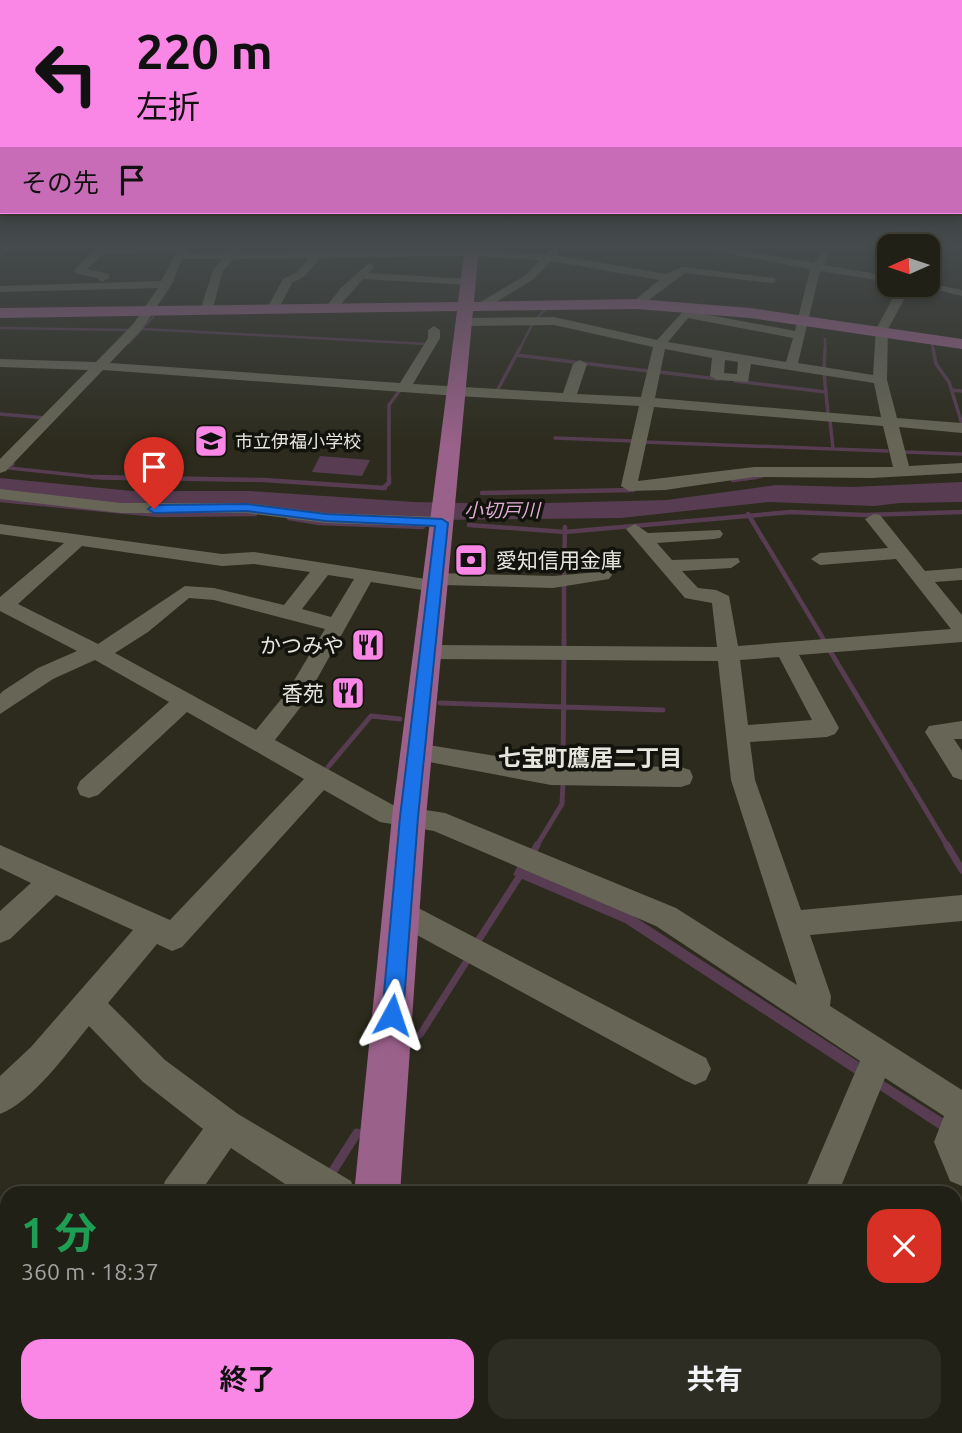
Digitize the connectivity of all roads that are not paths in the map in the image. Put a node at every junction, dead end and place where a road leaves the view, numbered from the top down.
1 (0, 313) edge
2 (146, 313) junction
3 (150, 313) edge
4 (436, 313) edge
5 (445, 313) edge
6 (458, 313) edge
7 (472, 313) edge
8 (591, 313) edge
9 (631, 313) edge
10 (666, 313) edge
11 (686, 313) edge
12 (691, 313) edge
13 (700, 313) edge
14 (804, 313) edge
15 (892, 313) edge
16 (628, 316) junction
17 (454, 324) junction
18 (801, 328) junction
19 (882, 332) junction
20 (660, 344) junction
21 (962, 344) edge
22 (737, 347) junction
23 (0, 363) edge
24 (580, 364) dead end
25 (102, 366) junction
26 (791, 366) junction
27 (880, 380) junction
28 (404, 387) junction
29 (457, 391) junction
30 (569, 398) junction
31 (647, 402) junction
32 (890, 421) junction
33 (962, 428) edge
34 (0, 468) edge
35 (962, 468) edge
36 (902, 472) junction
37 (0, 494) edge
38 (443, 513) junction
39 (874, 519) dead end
40 (0, 529) edge
41 (639, 534) joint
42 (714, 534) dead end
43 (77, 541) junction
44 (901, 554) junction
45 (820, 559) dead end
46 (731, 562) dead end
47 (668, 566) junction
48 (323, 569) junction
49 (962, 574) edge
50 (602, 575) dead end
51 (365, 576) junction
52 (920, 577) junction
53 (435, 582) junction
54 (8, 606) edge
55 (289, 612) junction
56 (337, 625) junction
57 (0, 627) edge
58 (962, 629) edge
59 (962, 635) edge
60 (785, 649) junction
61 (98, 652) junction
62 (427, 652) junction
63 (728, 654) junction
64 (0, 678) edge
65 (21, 687) junction
66 (185, 701) junction
67 (0, 706) edge
68 (962, 730) edge
69 (738, 734) junction
70 (260, 742) junction
71 (416, 752) junction
72 (962, 770) edge
73 (322, 776) junction
74 (681, 777) dead end
75 (89, 788) dead end
76 (409, 817) junction
77 (0, 856) edge
78 (53, 880) junction
79 (962, 908) edge
80 (401, 912) junction
81 (792, 925) junction
82 (154, 926) junction
83 (0, 930) edge
84 (88, 1004) junction
85 (814, 1012) junction
86 (873, 1067) junction
87 (695, 1069) dead end
88 (0, 1098) edge
89 (226, 1126) junction
90 (959, 1131) edge
91 (184, 1186) edge
92 (320, 1186) edge
93 (378, 1186) edge
94 (823, 1186) edge

1 - 2 main road
2 - 3 main road
2 - 25 street
4 - 17 street
5 - 17 main road
6 - 17 main road
7 - 17 main road
8 - 16 main road
9 - 16 street
10 - 16 main road
11 - 20 street
12 - 22 street
13 - 18 main road
14 - 18 street
15 - 19 street
16 - 17 street
16 - 20 street
17 - 28 street
17 - 29 main road
18 - 19 main road
18 - 22 street
18 - 26 street
19 - 21 main road
19 - 27 street
20 - 22 street
20 - 31 street
22 - 26 street
23 - 25 street
24 - 30 street
25 - 28 street
25 - 34 street
26 - 27 street
27 - 32 street
28 - 29 street
29 - 30 street
29 - 38 main road
30 - 31 street
31 - 32 street
31 - 36 street
32 - 33 street
32 - 36 street
35 - 36 street
37 - 38 street
38 - 53 main road
39 - 44 street
40 - 43 street
41 - 42 street
41 - 47 street
43 - 48 street
43 - 54 street
44 - 45 street
44 - 52 street
46 - 47 street
47 - 63 street
48 - 51 street
48 - 55 street
49 - 52 street
50 - 53 street
51 - 53 street
51 - 56 street
52 - 58 street
53 - 62 main road
54 - 57 street
54 - 61 street
55 - 56 street
55 - 61 street
56 - 70 street
59 - 60 street
60 - 63 street
60 - 69 street
61 - 65 street
61 - 66 street
62 - 63 street
62 - 71 main road
63 - 69 street
64 - 65 street
65 - 67 street
66 - 70 street
66 - 75 street
68 - 72 street
69 - 81 street
70 - 73 street
71 - 74 street
71 - 76 main road
73 - 76 street
73 - 82 street
76 - 80 main road
76 - 85 street
77 - 78 street
78 - 82 street
78 - 83 street
79 - 81 street
80 - 87 street
80 - 93 main road
81 - 85 street
82 - 84 street
84 - 88 street
84 - 89 street
85 - 86 street
86 - 90 street
86 - 94 street
89 - 91 street
89 - 92 street

